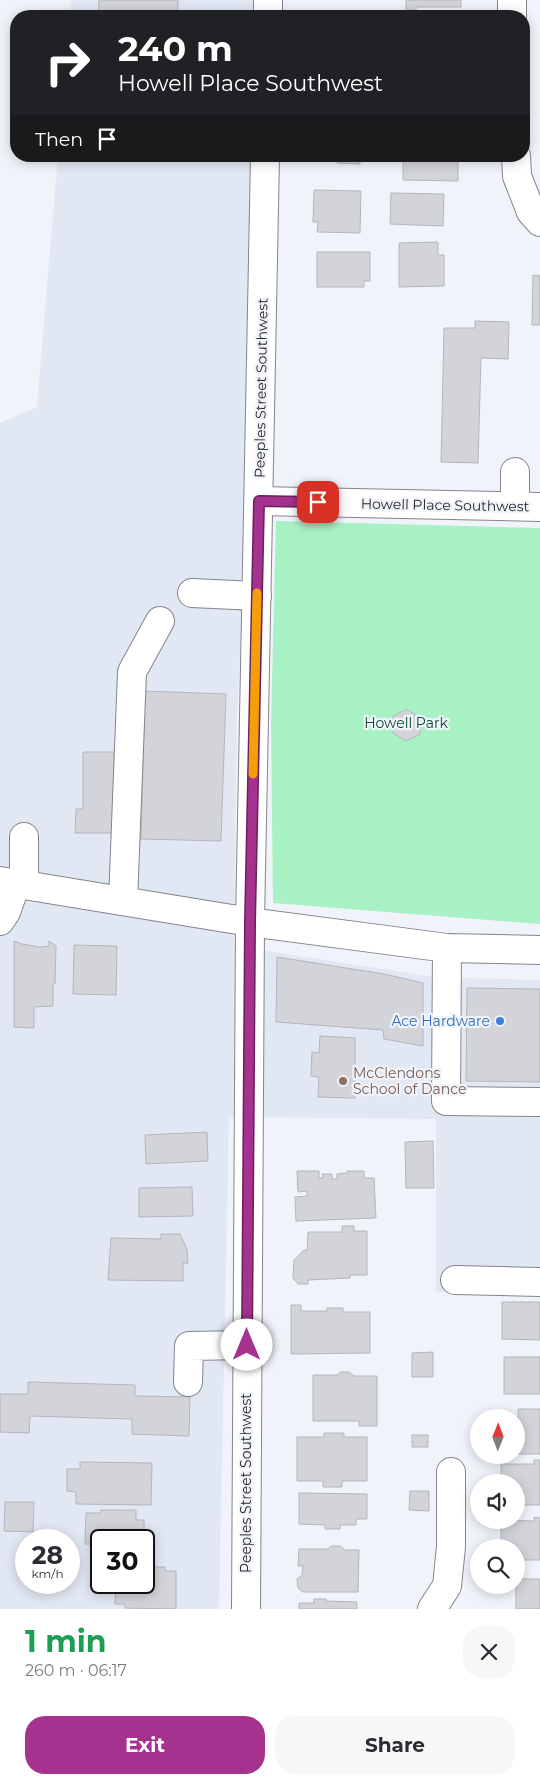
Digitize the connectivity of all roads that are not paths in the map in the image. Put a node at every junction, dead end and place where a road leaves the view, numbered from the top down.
1 (265, 162) edge
2 (516, 162) edge
3 (540, 222) edge
4 (515, 472) dead end
5 (259, 501) junction
6 (528, 506) edge
7 (192, 593) dead end
8 (257, 596) junction
9 (160, 621) dead end
10 (24, 838) dead end
11 (13, 883) edge
12 (123, 901) junction
13 (0, 921) edge
14 (250, 922) junction
15 (447, 948) junction
16 (540, 950) edge
17 (540, 1102) edge
18 (455, 1280) dead end
19 (540, 1282) edge
20 (247, 1345) junction
21 (188, 1382) dead end
22 (451, 1472) dead end
23 (246, 1609) edge
24 (432, 1609) edge

1 - 5 street, Peeples Street Southwest
2 - 3 street
4 - 6 street
5 - 6 street, Howell Place Southwest
5 - 8 street, Peeples Street Southwest
7 - 8 street
8 - 14 street, Peeples Street Southwest
9 - 12 street
10 - 11 street
11 - 12 street
11 - 13 street
12 - 14 street
14 - 15 street
14 - 20 street, Peeples Street Southwest
15 - 16 street
15 - 17 street
18 - 19 street
20 - 21 street
20 - 23 street, Peeples Street Southwest
22 - 24 street

